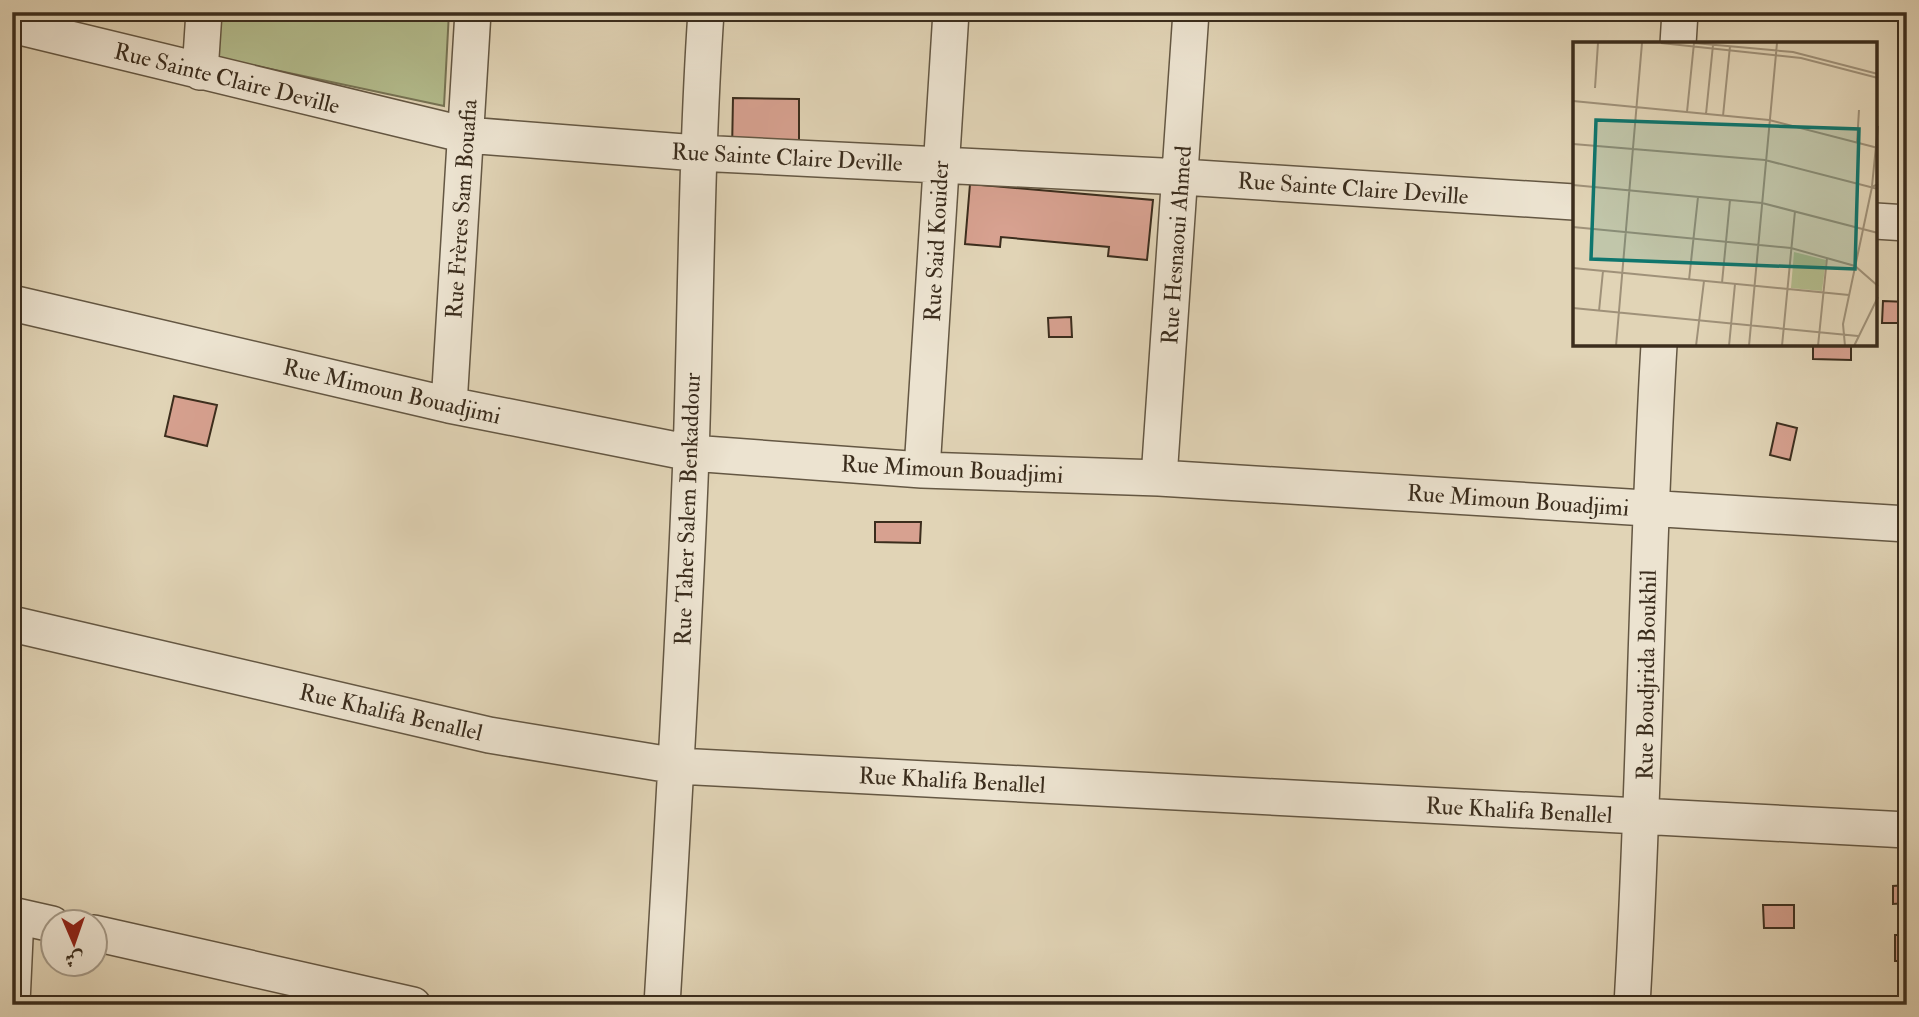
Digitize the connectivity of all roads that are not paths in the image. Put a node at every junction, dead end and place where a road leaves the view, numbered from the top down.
1 (204, 12) edge
2 (473, 12) edge
3 (706, 12) edge
4 (951, 12) edge
5 (1191, 12) edge
6 (1680, 12) edge
7 (12, 25) edge
8 (1678, 42) edge
9 (200, 72) junction
10 (466, 135) junction
11 (697, 153) junction
12 (940, 165) junction
13 (1182, 177) junction
14 (1573, 202) edge
15 (1877, 221) edge
16 (1907, 223) edge
17 (12, 303) edge
18 (1659, 346) edge
19 (449, 405) junction
20 (691, 453) junction
21 (922, 470) junction
22 (1159, 478) junction
23 (1650, 508) junction
24 (1907, 524) edge
25 (12, 624) edge
26 (677, 766) junction
27 (1643, 817) junction
28 (1907, 830) edge
29 (14, 915) edge
30 (38, 921) edge
31 (108, 936) edge
32 (12, 1003) edge
33 (413, 1005) edge
34 (662, 1005) edge
35 (1632, 1005) edge

1 - 9 street
2 - 10 street, Rue Frères Sam Bouafia
3 - 11 street, Rue Taher Salem Benkaddour
4 - 12 street, Rue Said Kouider
5 - 13 street, Rue Hesnaoui Ahmed
6 - 8 street
7 - 9 street, Rue Sainte Claire Deville
9 - 10 street, Rue Sainte Claire Deville
10 - 11 street, Rue Sainte Claire Deville
10 - 19 street, Rue Frères Sam Bouafia
11 - 12 street, Rue Sainte Claire Deville
11 - 20 street, Rue Taher Salem Benkaddour
12 - 13 street, Rue Sainte Claire Deville
12 - 21 street, Rue Said Kouider
13 - 14 street, Rue Sainte Claire Deville
13 - 22 street, Rue Hesnaoui Ahmed
15 - 16 street
17 - 19 street, Rue Mimoun Bouadjimi
18 - 23 street, Rue Boudjrida Boukhil
19 - 20 street, Rue Mimoun Bouadjimi
20 - 21 street, Rue Mimoun Bouadjimi
20 - 26 street, Rue Taher Salem Benkaddour
21 - 22 street, Rue Mimoun Bouadjimi
22 - 23 street, Rue Mimoun Bouadjimi
23 - 24 street, Rue Mimoun Bouadjimi
23 - 27 street, Rue Boudjrida Boukhil
25 - 26 street, Rue Khalifa Benallel
26 - 27 street, Rue Khalifa Benallel
26 - 34 street, Rue Taher Salem Benkaddour
27 - 28 street, Rue Khalifa Benallel
27 - 35 street, Rue Boudjrida Boukhil
29 - 30 street
29 - 32 street
31 - 33 street

